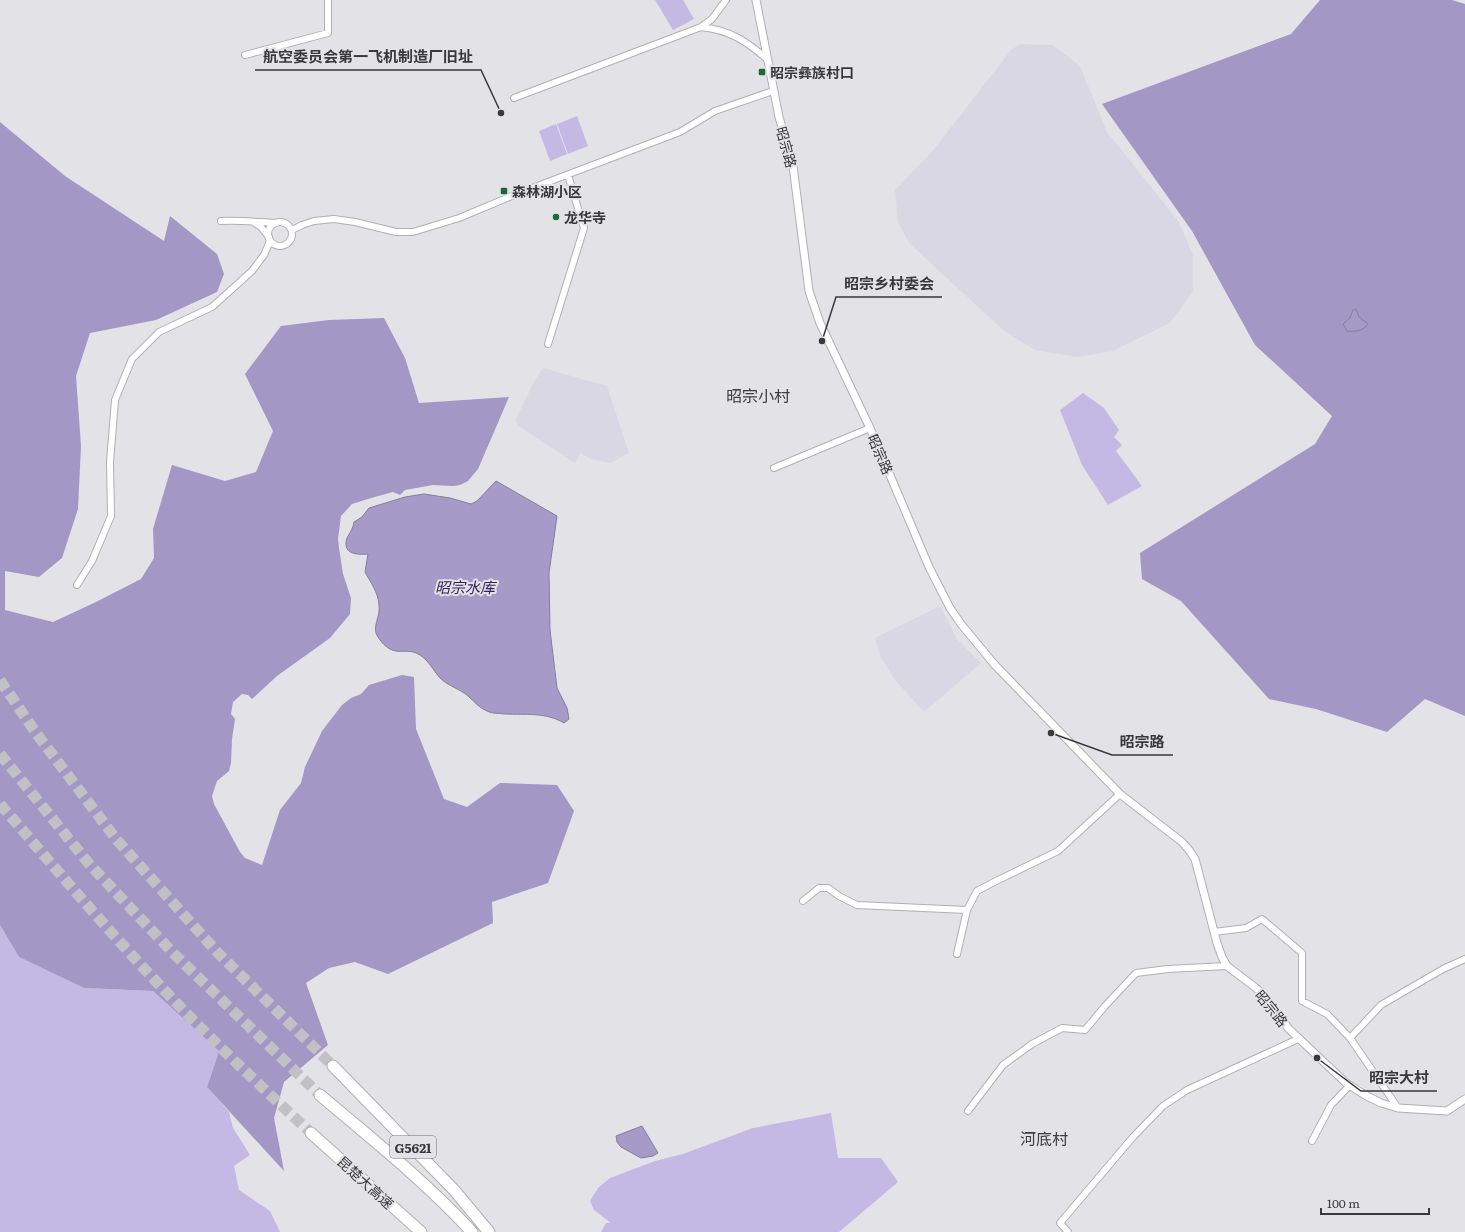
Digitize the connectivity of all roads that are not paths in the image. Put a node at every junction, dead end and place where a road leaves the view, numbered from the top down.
1 (328, 0) edge
2 (726, 0) edge
3 (756, 0) edge
4 (701, 27) junction
5 (245, 55) dead end
6 (767, 59) junction
7 (773, 91) junction
8 (514, 98) dead end
9 (568, 175) junction
10 (221, 221) dead end
11 (253, 222) junction
12 (275, 223) junction
13 (292, 230) junction
14 (269, 239) junction
15 (280, 246) junction
16 (264, 255) junction
17 (548, 344) dead end
18 (870, 428) junction
19 (774, 468) dead end
20 (77, 585) dead end
21 (1120, 794) junction
22 (803, 901) dead end
23 (967, 910) junction
24 (1214, 932) junction
25 (958, 954) dead end
26 (1465, 958) edge
27 (1227, 966) junction
28 (1350, 1038) junction
29 (1298, 1039) junction
30 (333, 1066) tunnel mouth
31 (1350, 1086) junction
32 (320, 1095) tunnel mouth
33 (1465, 1099) edge
34 (1398, 1108) junction
35 (968, 1111) dead end
36 (311, 1133) tunnel mouth
37 (1312, 1141) dead end
38 (421, 1232) edge
39 (472, 1232) edge
40 (489, 1232) edge
41 (1068, 1232) edge

1 - 5 street
2 - 4 street
3 - 6 street, 昭宗路
4 - 6 street
4 - 8 street
6 - 7 street, 昭宗路
7 - 9 street
7 - 18 street, 昭宗路
9 - 13 street
9 - 17 street
10 - 11 street
11 - 12 street
11 - 14 street
12 - 13 street
12 - 14 street
13 - 15 street
14 - 15 street
14 - 16 street
15 - 16 street
16 - 20 street
18 - 19 street
18 - 21 street, 昭宗路
21 - 23 street
21 - 24 street, 昭宗路
22 - 23 street
23 - 25 street
24 - 27 street, 昭宗路
24 - 28 street
26 - 28 street
27 - 29 street, 昭宗路
27 - 35 street
28 - 34 street
29 - 31 street, 昭宗路
29 - 41 street
30 - 40 highway, G5621
31 - 34 street, 昭宗路
31 - 37 street
32 - 39 highway, G5621
33 - 34 street, 昭宗路
36 - 38 highway, 昆楚大高速

